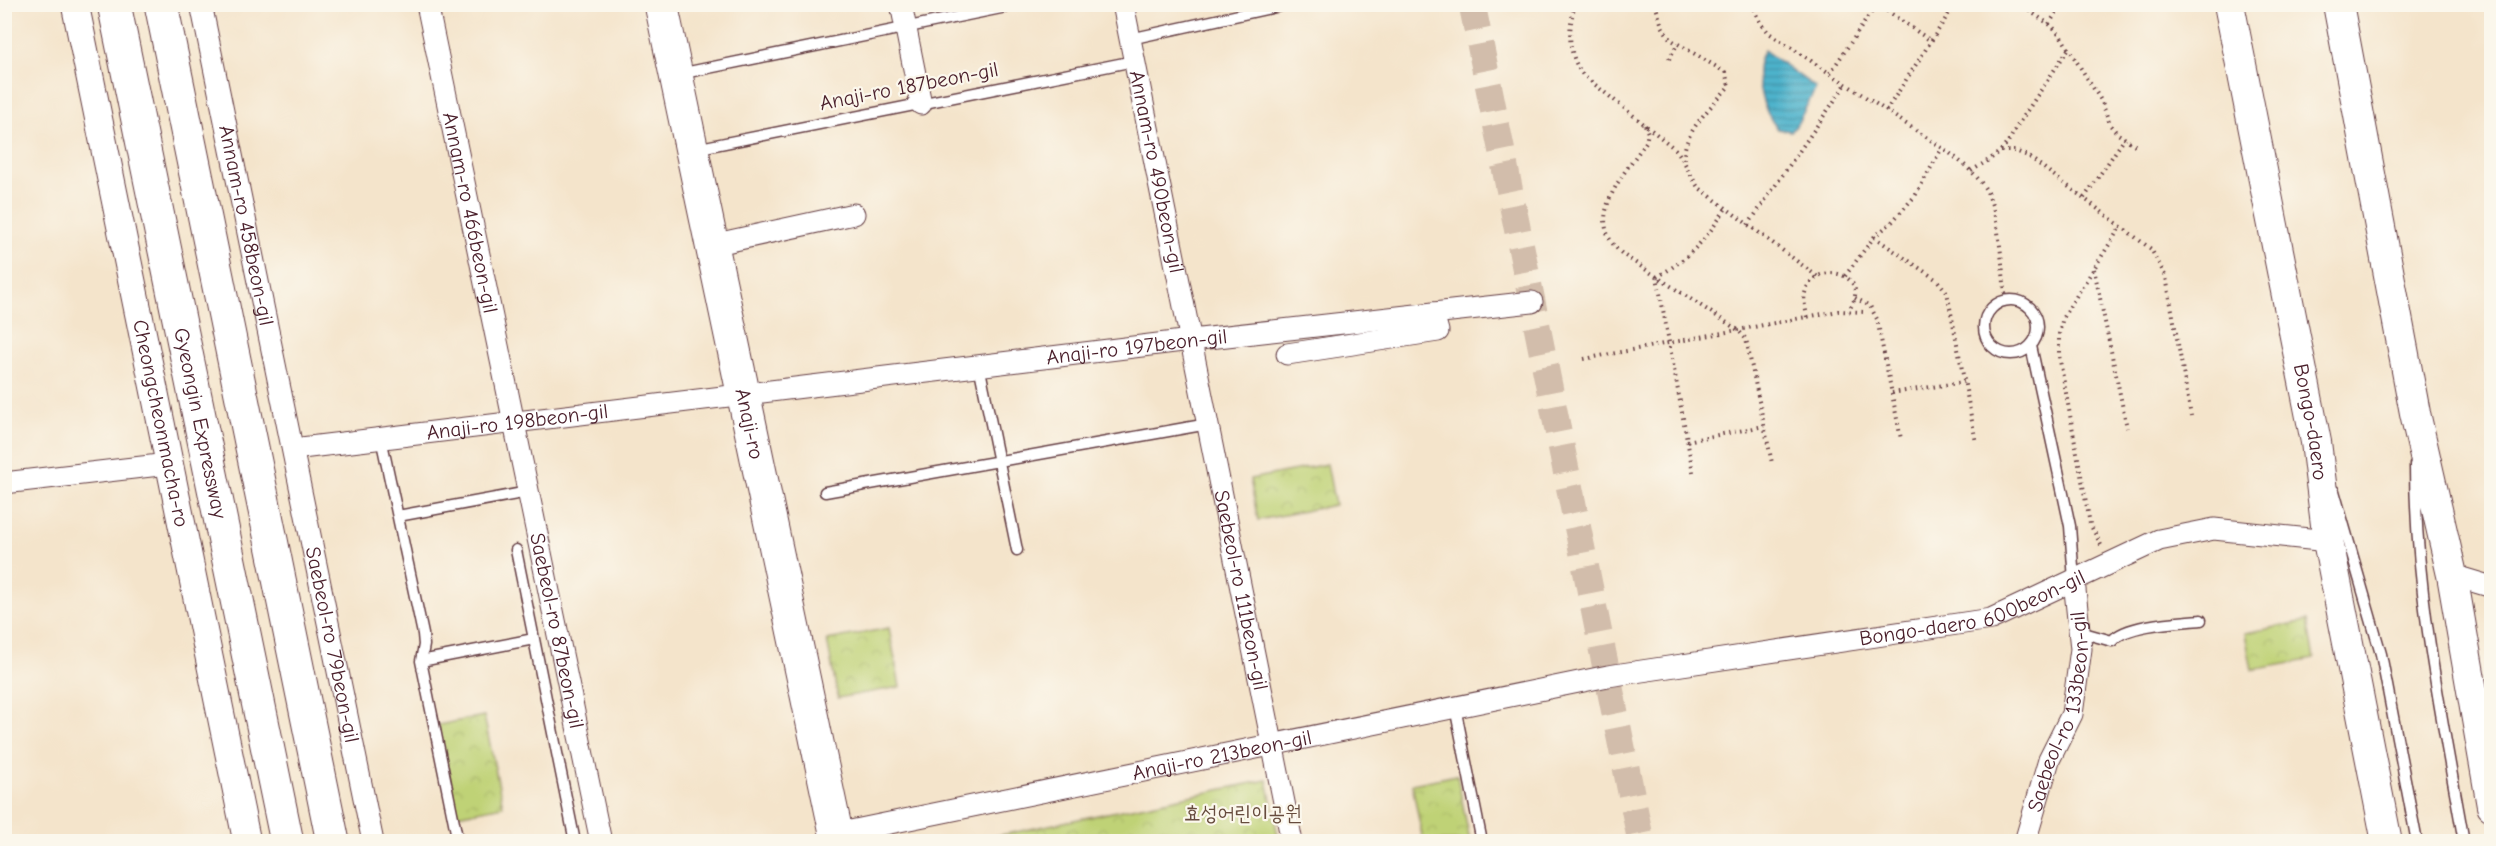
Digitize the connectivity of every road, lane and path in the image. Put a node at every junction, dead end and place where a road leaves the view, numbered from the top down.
1 (75, 4) edge
2 (114, 4) edge
3 (161, 4) edge
4 (201, 4) edge
5 (427, 4) edge
6 (662, 4) edge
7 (900, 4) edge
8 (1021, 4) edge
9 (1123, 4) edge
10 (1289, 4) edge
11 (1575, 4) edge
12 (1655, 4) edge
13 (1751, 4) edge
14 (1877, 4) edge
15 (1955, 4) edge
16 (2019, 4) edge
17 (2062, 4) edge
18 (2229, 4) edge
19 (2330, 4) edge
20 (2338, 4) edge
21 (2049, 24) junction
22 (905, 28) junction
23 (1130, 39) junction
24 (2345, 39) junction
25 (1931, 41) junction
26 (1678, 43) junction
27 (2068, 48) junction
28 (1669, 59) dead end
29 (1134, 61) junction
30 (1830, 73) junction
31 (676, 74) junction
32 (1846, 84) junction
33 (921, 104) junction
34 (1886, 111) junction
35 (1645, 125) junction
36 (2125, 138) junction
37 (2138, 147) dead end
38 (1942, 148) junction
39 (692, 150) junction
40 (2001, 151) junction
41 (1684, 159) junction
42 (1971, 171) junction
43 (2084, 198) junction
44 (1726, 208) junction
45 (854, 214) dead end
46 (1748, 225) junction
47 (2121, 226) junction
48 (1874, 237) junction
49 (712, 245) junction
50 (2094, 268) junction
51 (1845, 276) junction
52 (1657, 277) junction
53 (1818, 277) junction
54 (1855, 298) junction
55 (2006, 301) junction
56 (1532, 302) dead end
57 (1847, 311) junction
58 (1866, 312) dead end
59 (1433, 313) junction
60 (1807, 317) junction
61 (1738, 330) junction
62 (1191, 340) junction
63 (1669, 343) junction
64 (2031, 346) junction
65 (1287, 354) dead end
66 (1584, 359) dead end
67 (978, 365) junction
68 (1964, 382) junction
69 (1892, 393) junction
70 (743, 394) junction
71 (2415, 413) junction
72 (2191, 416) dead end
73 (514, 422) junction
74 (1208, 424) junction
75 (1764, 426) junction
76 (2127, 428) dead end
77 (381, 438) junction
78 (1901, 439) dead end
79 (1687, 441) junction
80 (1976, 442) dead end
81 (2316, 442) junction
82 (292, 448) junction
83 (997, 462) junction
84 (1772, 463) dead end
85 (168, 464) junction
86 (1693, 472) dead end
87 (4, 483) edge
88 (528, 492) junction
89 (825, 492) dead end
90 (398, 516) junction
91 (2328, 541) junction
92 (2101, 545) dead end
93 (516, 550) dead end
94 (1017, 550) dead end
95 (2452, 575) junction
96 (2074, 580) junction
97 (2492, 587) edge
98 (2201, 620) dead end
99 (2080, 632) junction
100 (534, 639) junction
101 (421, 662) junction
102 (1608, 676) joint
103 (1455, 707) junction
104 (2485, 726) edge
105 (1273, 745) junction
106 (2492, 806) edge
107 (837, 838) edge
108 (248, 842) edge
109 (287, 842) edge
110 (333, 842) edge
111 (374, 842) edge
112 (458, 842) edge
113 (575, 842) edge
114 (601, 842) edge
115 (1292, 842) edge
116 (1482, 842) edge
117 (2025, 842) edge
118 (2386, 842) edge
119 (2418, 842) edge
120 (2464, 842) edge

1 - 85 street, Cheongcheonmacha-ro
2 - 109 main road, Gyeongin Expressway
3 - 110 main road
4 - 82 street, Annam-ro 458beon-gil
5 - 73 street, Annam-ro 466beon-gil
6 - 31 main road, Anaji-ro
7 - 22 street
8 - 22 lane
9 - 23 street, Annam-ro 490beon-gil
10 - 23 lane
11 - 35 path
12 - 26 path
13 - 30 path
14 - 25 path
14 - 30 path
15 - 25 path
16 - 21 path
17 - 21 path
18 - 81 main road, Bongo-daero
19 - 24 lane
20 - 24 main road
21 - 27 path
22 - 31 lane
22 - 33 street
23 - 29 street, Annam-ro 490beon-gil
24 - 71 main road
25 - 34 path
26 - 28 path
26 - 41 path
27 - 36 path
27 - 40 path
29 - 33 lane, Anaji-ro 187beon-gil
29 - 62 street, Annam-ro 490beon-gil
30 - 32 path
31 - 39 main road, Anaji-ro
32 - 34 path
32 - 46 path
33 - 39 lane, Anaji-ro 187beon-gil
34 - 38 path
35 - 41 path
35 - 52 path
36 - 37 path
36 - 43 path
38 - 42 path
38 - 48 path
39 - 49 main road, Anaji-ro
40 - 42 path
40 - 43 path
41 - 44 path
42 - 55 path
43 - 47 path
44 - 46 path
44 - 52 path
45 - 49 street
46 - 53 path
47 - 50 path
47 - 72 path
48 - 51 path
48 - 68 path
49 - 70 main road, Anaji-ro
50 - 76 path
50 - 92 path
51 - 53 path
51 - 54 path
52 - 61 path
52 - 63 path
53 - 60 path
54 - 57 path
54 - 69 path
55 - 64 lane
55 - 64 lane
56 - 59 street, Anaji-ro 197beon-gil
57 - 58 path
57 - 60 path
59 - 62 street, Anaji-ro 197beon-gil
59 - 65 street
60 - 61 path
61 - 63 path
61 - 75 path
62 - 67 street, Anaji-ro 197beon-gil
62 - 74 street, Saebeol-ro 111beon-gil
63 - 66 path
63 - 79 path
64 - 96 lane
67 - 70 street, Anaji-ro 197beon-gil
67 - 83 lane
68 - 69 path
68 - 80 path
69 - 78 path
70 - 73 street, Anaji-ro 198beon-gil
70 - 107 main road, Anaji-ro
71 - 95 main road
71 - 120 lane
73 - 77 street, Anaji-ro 198beon-gil
73 - 88 street, Saebeol-ro 87beon-gil
74 - 83 lane
74 - 105 street, Saebeol-ro 111beon-gil
75 - 79 path
75 - 84 path
77 - 82 street, Anaji-ro 198beon-gil
77 - 90 lane
79 - 86 path
81 - 91 main road, Bongo-daero
81 - 119 lane
82 - 111 street, Saebeol-ro 79beon-gil
83 - 89 lane
83 - 94 lane
85 - 87 street
85 - 108 street, Cheongcheonmacha-ro
88 - 90 lane
88 - 114 street, Saebeol-ro 87beon-gil
90 - 101 lane
91 - 96 street, Bongo-daero 600beon-gil
91 - 118 main road, Bongo-daero
93 - 100 lane
95 - 97 street
95 - 104 main road
96 - 99 street, Saebeol-ro 133beon-gil
96 - 102 street, Bongo-daero 600beon-gil
98 - 99 lane
99 - 117 street, Saebeol-ro 133beon-gil
100 - 101 lane
100 - 113 lane
101 - 112 lane
102 - 103 street, Anaji-ro 213beon-gil
103 - 105 street, Anaji-ro 213beon-gil
103 - 116 lane
104 - 106 main road
105 - 107 street, Anaji-ro 213beon-gil
105 - 115 street, Saebeol-ro 111beon-gil

